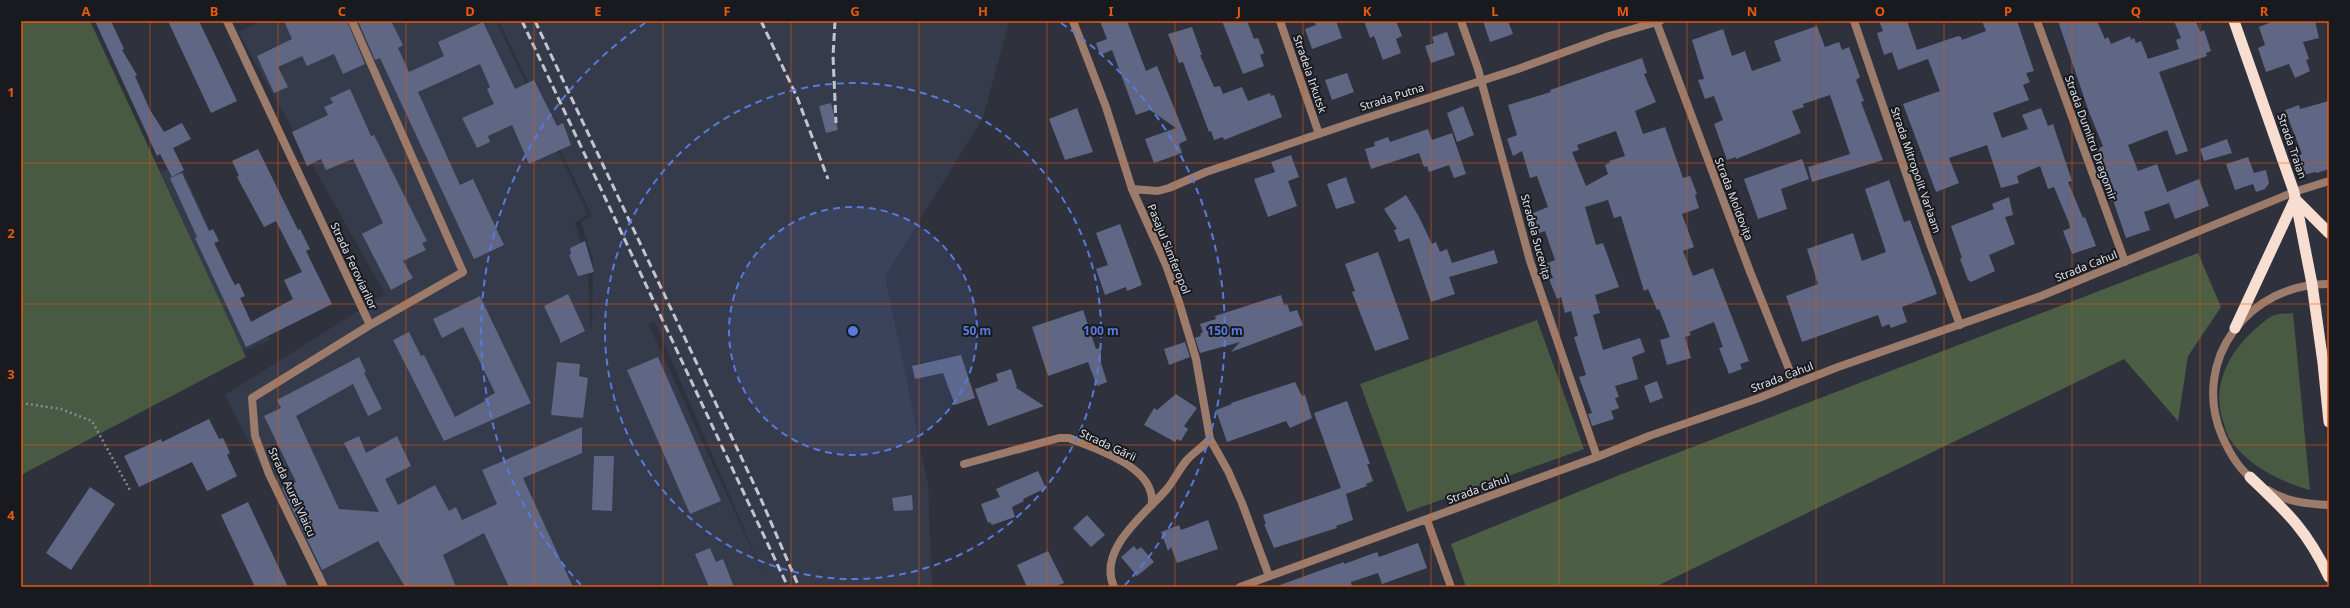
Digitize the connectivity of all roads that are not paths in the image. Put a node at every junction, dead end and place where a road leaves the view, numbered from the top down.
1 (227, 21) edge
2 (352, 21) edge
3 (1073, 21) edge
4 (1280, 21) edge
5 (1461, 21) edge
6 (1657, 21) edge
7 (1854, 21) edge
8 (2037, 21) edge
9 (2234, 21) edge
10 (1480, 80) junction
11 (1319, 134) junction
12 (2329, 181) edge
13 (1132, 189) junction
14 (2295, 196) junction
15 (2329, 233) edge
16 (2125, 262) junction
17 (2312, 284) junction
18 (2329, 284) edge
19 (1960, 325) junction
20 (370, 326) junction
21 (2234, 328) junction
22 (1795, 384) junction
23 (2329, 422) edge
24 (1210, 439) junction
25 (1597, 457) junction
26 (964, 464) dead end
27 (2250, 477) junction
28 (1152, 502) junction
29 (2329, 505) edge
30 (1427, 520) junction
31 (1269, 576) junction
32 (2329, 577) edge
33 (324, 587) edge
34 (1114, 587) edge
35 (1240, 587) edge
36 (1451, 587) edge

1 - 20 street, Strada Feroviarilor
2 - 20 street, Strada Feroviarilor
3 - 13 street, Pasajul Simferopol
4 - 11 street, Stradela Irkutsk
5 - 10 street, Stradela Sucevița
6 - 10 street, Strada Putna
6 - 22 street, Strada Moldovița
7 - 19 street, Strada Mitropolit Varlaam
8 - 16 street, Strada Dumitru Dragomir
9 - 14 highway, Strada Trаian
10 - 11 street, Strada Putna
10 - 25 street, Stradela Sucevița
11 - 13 street, Strada Putna
12 - 14 street, Strada Cahul
13 - 24 street, Pasajul Simferopol
14 - 15 highway
14 - 16 street, Strada Cahul
14 - 17 highway, Strada Trаian
14 - 21 highway
16 - 19 street, Strada Cahul
17 - 18 street
17 - 21 street
17 - 23 highway, Strada Trаian
19 - 22 street, Strada Cahul
20 - 33 street, Strada Aurel Vlaicu
21 - 27 street
22 - 25 street, Strada Cahul
24 - 28 street
24 - 31 street, Pasajul Simferopol
25 - 30 street, Strada Cahul
26 - 28 street, Strada Gării
27 - 29 street
27 - 32 highway
28 - 34 street
30 - 31 street, Strada Cahul
30 - 36 street
31 - 35 street, Strada Cahul

